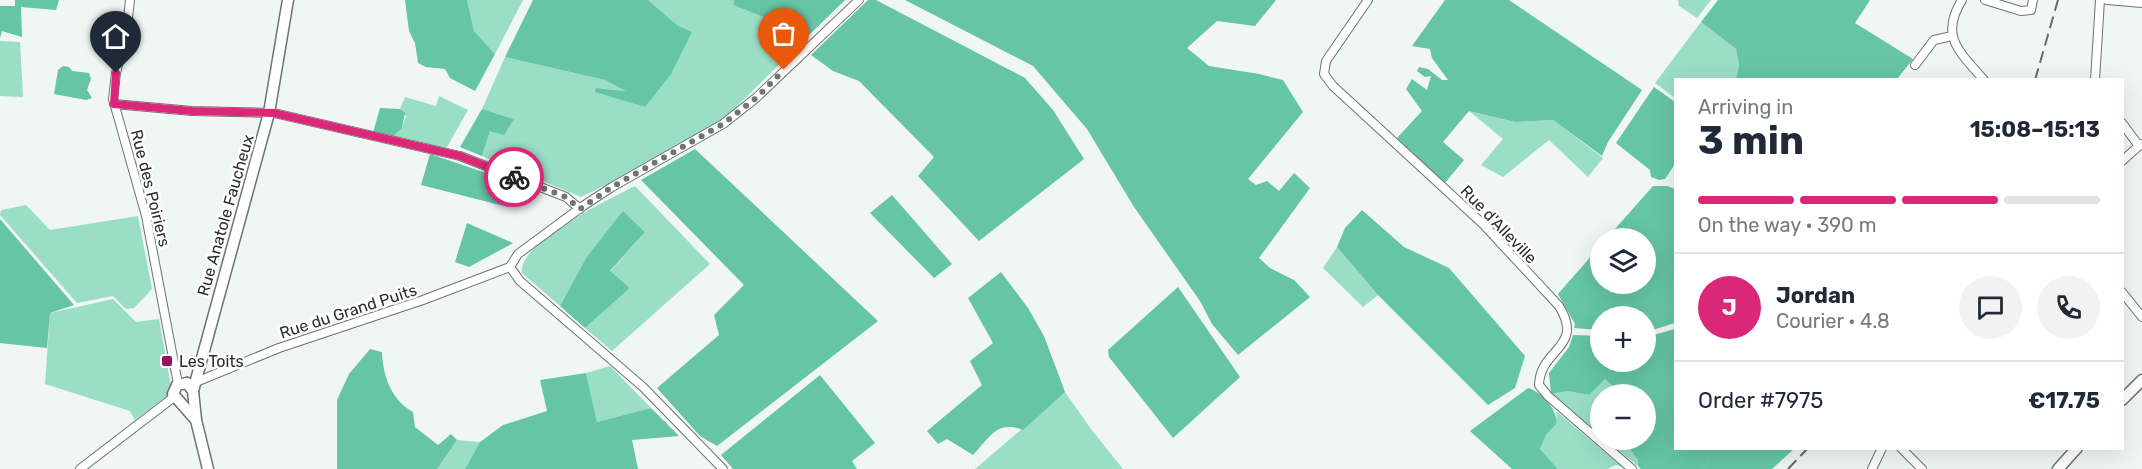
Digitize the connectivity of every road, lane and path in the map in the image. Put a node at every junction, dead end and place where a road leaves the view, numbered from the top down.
1 (130, 0) edge
2 (288, 0) edge
3 (859, 0) edge
4 (1368, 0) edge
5 (1962, 0) edge
6 (1985, 0) edge
7 (2033, 0) edge
8 (2100, 0) edge
9 (2107, 0) edge
10 (2142, 3) edge
11 (1952, 36) junction
12 (1915, 65) dead end
13 (1982, 78) edge
14 (2095, 78) edge
15 (114, 104) junction
16 (269, 112) junction
17 (2124, 125) edge
18 (2140, 144) edge
19 (2124, 159) edge
20 (580, 209) junction
21 (510, 267) junction
22 (2124, 294) edge
23 (2142, 317) edge
24 (2142, 380) edge
25 (189, 387) junction
26 (2124, 398) edge
27 (178, 400) junction
28 (196, 420) junction
29 (1881, 450) edge
30 (1903, 450) edge
31 (2075, 450) edge
32 (80, 469) edge
33 (208, 469) edge
34 (723, 469) edge
35 (1632, 469) edge
36 (1872, 469) edge
37 (1922, 469) edge
38 (2058, 469) edge

1 - 15 street, Rue des Poiriers
2 - 16 main road, Rue Anatole Faucheux
3 - 20 street, Rue du Grand Puits
4 - 35 street, Rue d'Alleville
5 - 11 street
6 - 7 street
8 - 14 street
9 - 10 street
11 - 12 street
11 - 13 street
15 - 16 street
15 - 25 street, Rue des Poiriers
16 - 20 street
16 - 25 main road, Rue Anatole Faucheux
17 - 18 street
18 - 19 street
20 - 21 street, Rue du Grand Puits
21 - 25 street, Rue du Grand Puits
21 - 34 street
22 - 23 street
24 - 26 main road
25 - 27 main road
25 - 27 main road
25 - 28 main road
27 - 28 main road
27 - 32 street
28 - 33 main road
29 - 36 street
30 - 37 street
31 - 38 main road

